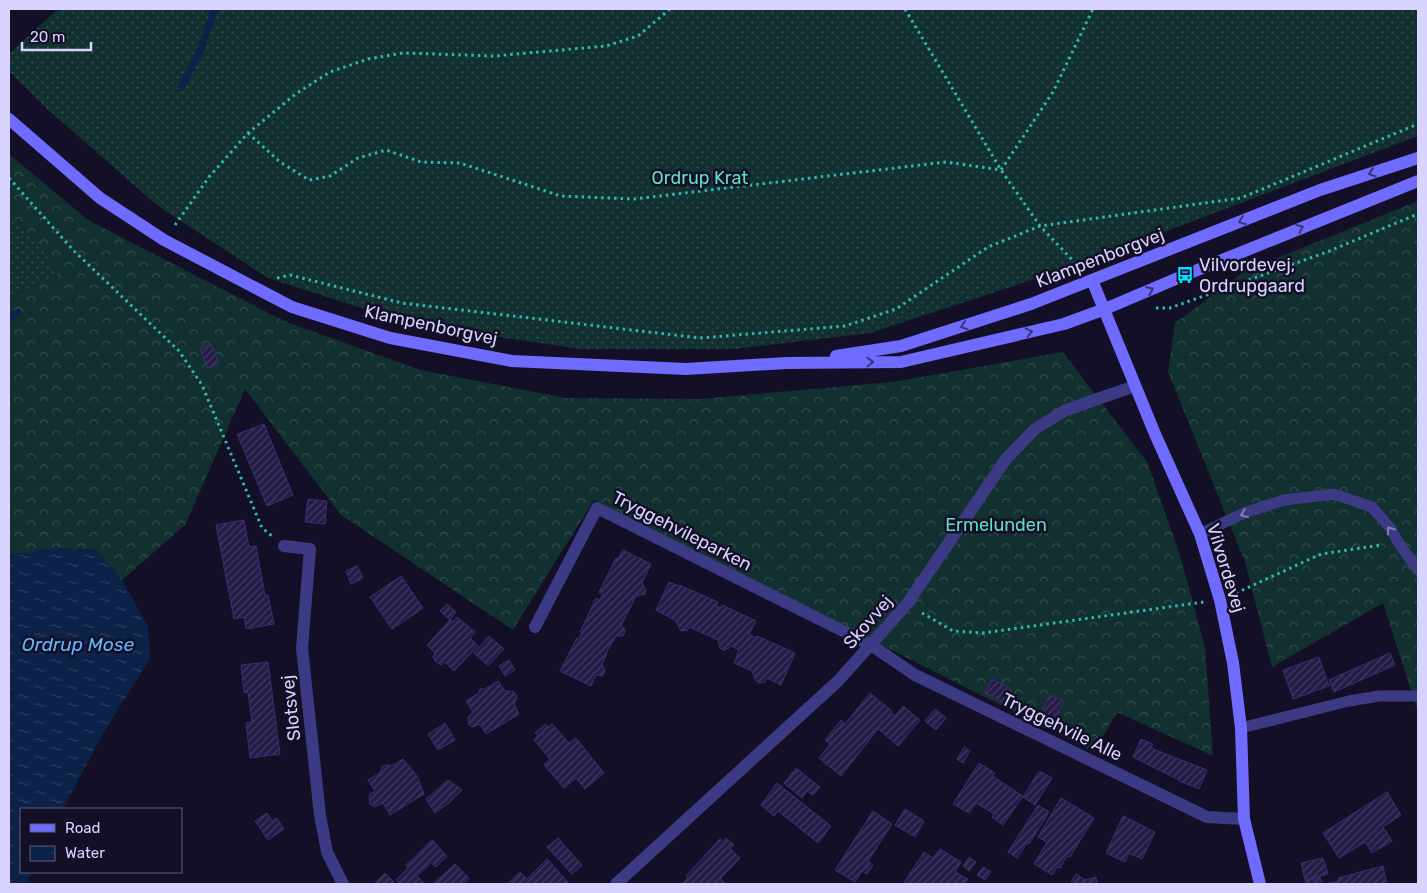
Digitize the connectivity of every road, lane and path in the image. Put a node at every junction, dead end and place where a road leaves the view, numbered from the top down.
1 (670, 9) edge
2 (905, 9) edge
3 (1093, 9) edge
4 (9, 119) edge
5 (1418, 124) edge
6 (248, 133) junction
7 (1418, 158) edge
8 (1002, 170) junction
9 (9, 178) edge
10 (1418, 181) edge
11 (1418, 214) edge
12 (1040, 226) junction
13 (164, 240) junction
14 (1092, 280) junction
15 (246, 284) junction
16 (1152, 308) dead end
17 (1105, 310) junction
18 (786, 364) junction
19 (1135, 386) junction
20 (1200, 534) junction
21 (1398, 542) junction
22 (284, 546) joint
23 (1418, 570) edge
24 (1220, 600) junction
25 (907, 604) junction
26 (535, 627) dead end
27 (871, 645) junction
28 (1418, 696) edge
29 (1241, 728) junction
30 (1244, 819) junction
31 (343, 884) edge
32 (616, 884) edge
33 (1260, 884) edge

1 - 6 path
2 - 8 path
3 - 8 path
4 - 13 street, Klampenborgvej
5 - 12 path
6 - 8 path
6 - 13 path
7 -> 14 street, Klampenborgvej
8 - 12 path
9 - 22 path
17 -> 10 street, Klampenborgvej
11 - 16 path
12 - 14 path
12 - 15 path
13 - 15 street, Klampenborgvej
14 - 17 street, Vilvordevej
14 -> 18 street, Klampenborgvej
15 - 18 street, Klampenborgvej
18 -> 17 street, Klampenborgvej
17 - 19 street, Vilvordevej
19 - 20 street, Vilvordevej
19 - 25 street, Skovvej
21 -> 20 lane
20 - 24 street, Vilvordevej
21 - 23 lane
21 - 24 path
22 - 31 street, Slotsvej
24 - 25 path
24 - 29 street, Vilvordevej
25 - 27 street, Skovvej
26 - 27 street, Tryggehvileparken
27 - 30 street, Tryggehvile Alle
27 - 32 street, Skovvej
28 - 29 lane
29 - 30 street, Vilvordevej
30 - 33 street, Vilvordevej

